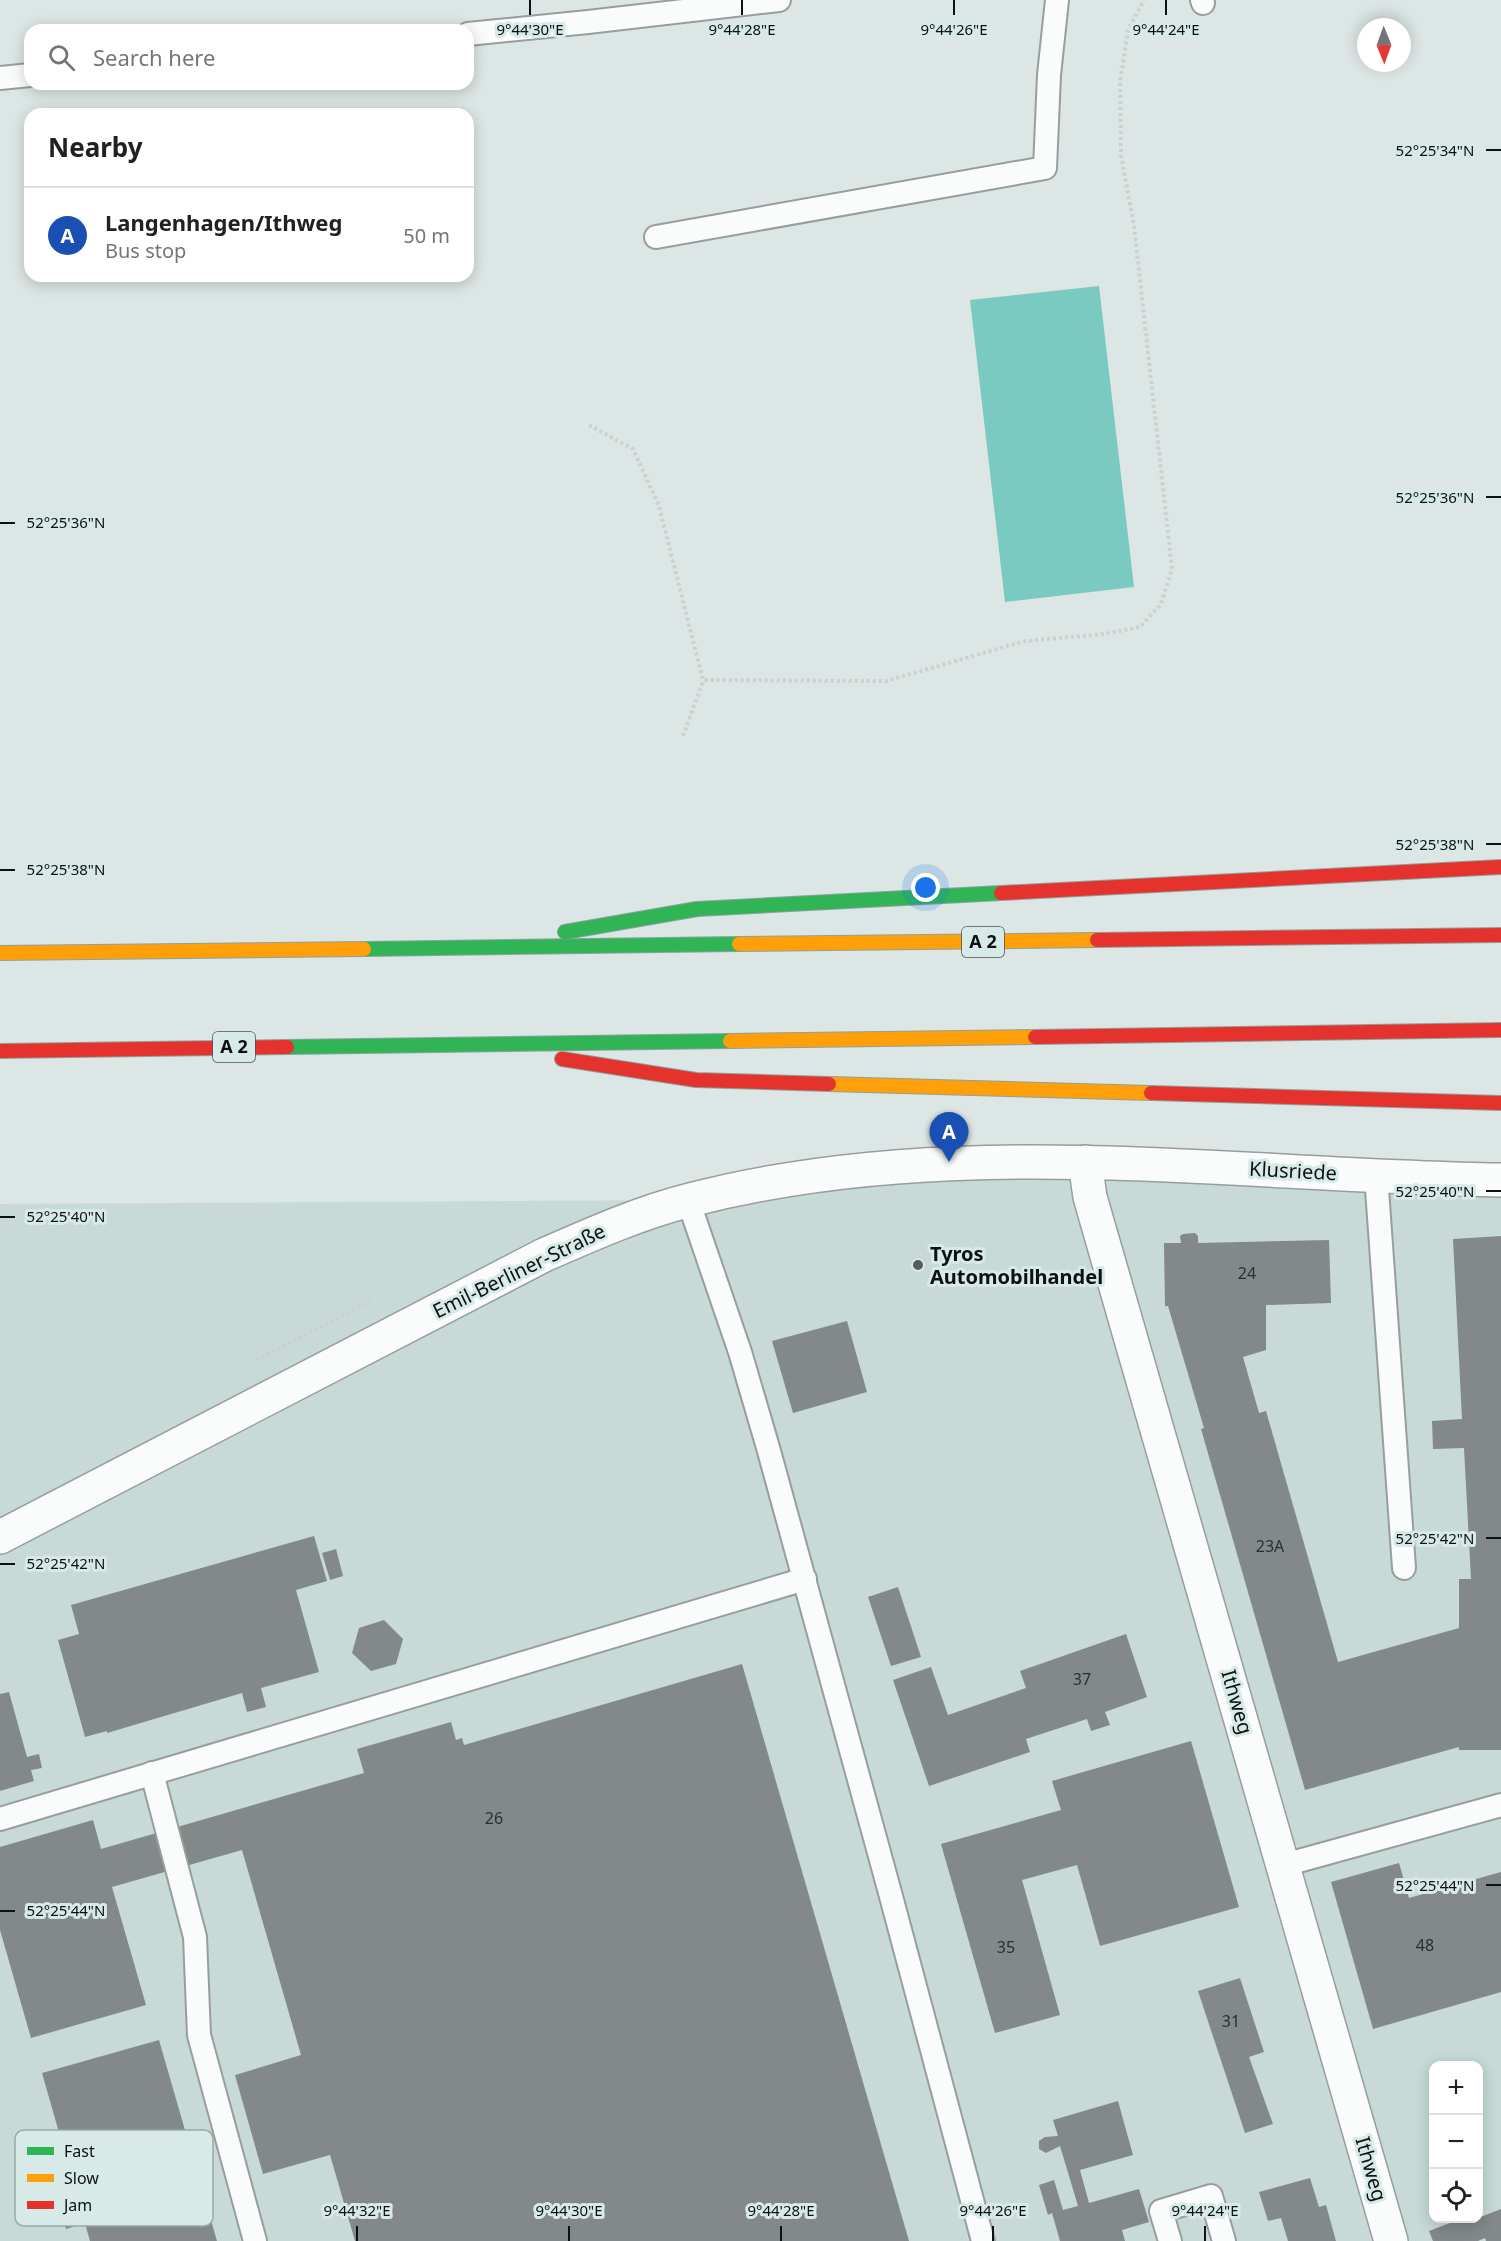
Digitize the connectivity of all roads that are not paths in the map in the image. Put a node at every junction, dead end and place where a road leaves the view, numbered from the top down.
1 (779, 0) edge
2 (1057, 0) edge
3 (474, 33) edge
4 (24, 76) edge
5 (0, 78) edge
6 (656, 237) dead end
7 (1501, 867) edge
8 (1501, 935) edge
9 (466, 949) junction
10 (0, 953) edge
11 (1501, 1030) edge
12 (468, 1044) junction
13 (0, 1050) edge
14 (1501, 1103) edge
15 (1085, 1162) junction
16 (1376, 1175) junction
17 (1501, 1180) edge
18 (688, 1200) junction
19 (0, 1537) edge
20 (1404, 1568) dead end
21 (805, 1579) junction
22 (152, 1773) junction
23 (1501, 1805) edge
24 (0, 1818) edge
25 (1284, 1864) junction
26 (255, 2241) edge
27 (983, 2241) edge
28 (1170, 2241) edge
29 (1224, 2241) edge
30 (1391, 2241) edge

1 - 3 lane
2 - 6 lane
4 - 5 lane
7 - 9 highway
8 - 9 highway, A 2
9 - 10 highway, A 2
11 - 12 highway, A 2
12 - 13 highway, A 2
12 - 14 highway
15 - 16 street, Klusriede
15 - 18 street, Emil-Berliner-Straße
15 - 25 street, Ithweg
16 - 17 street, Klusriede
16 - 20 lane
18 - 19 street, Emil-Berliner-Straße
18 - 21 lane
21 - 22 lane
21 - 27 lane
22 - 24 lane
22 - 26 lane
23 - 25 lane
25 - 30 street, Ithweg
28 - 29 lane

